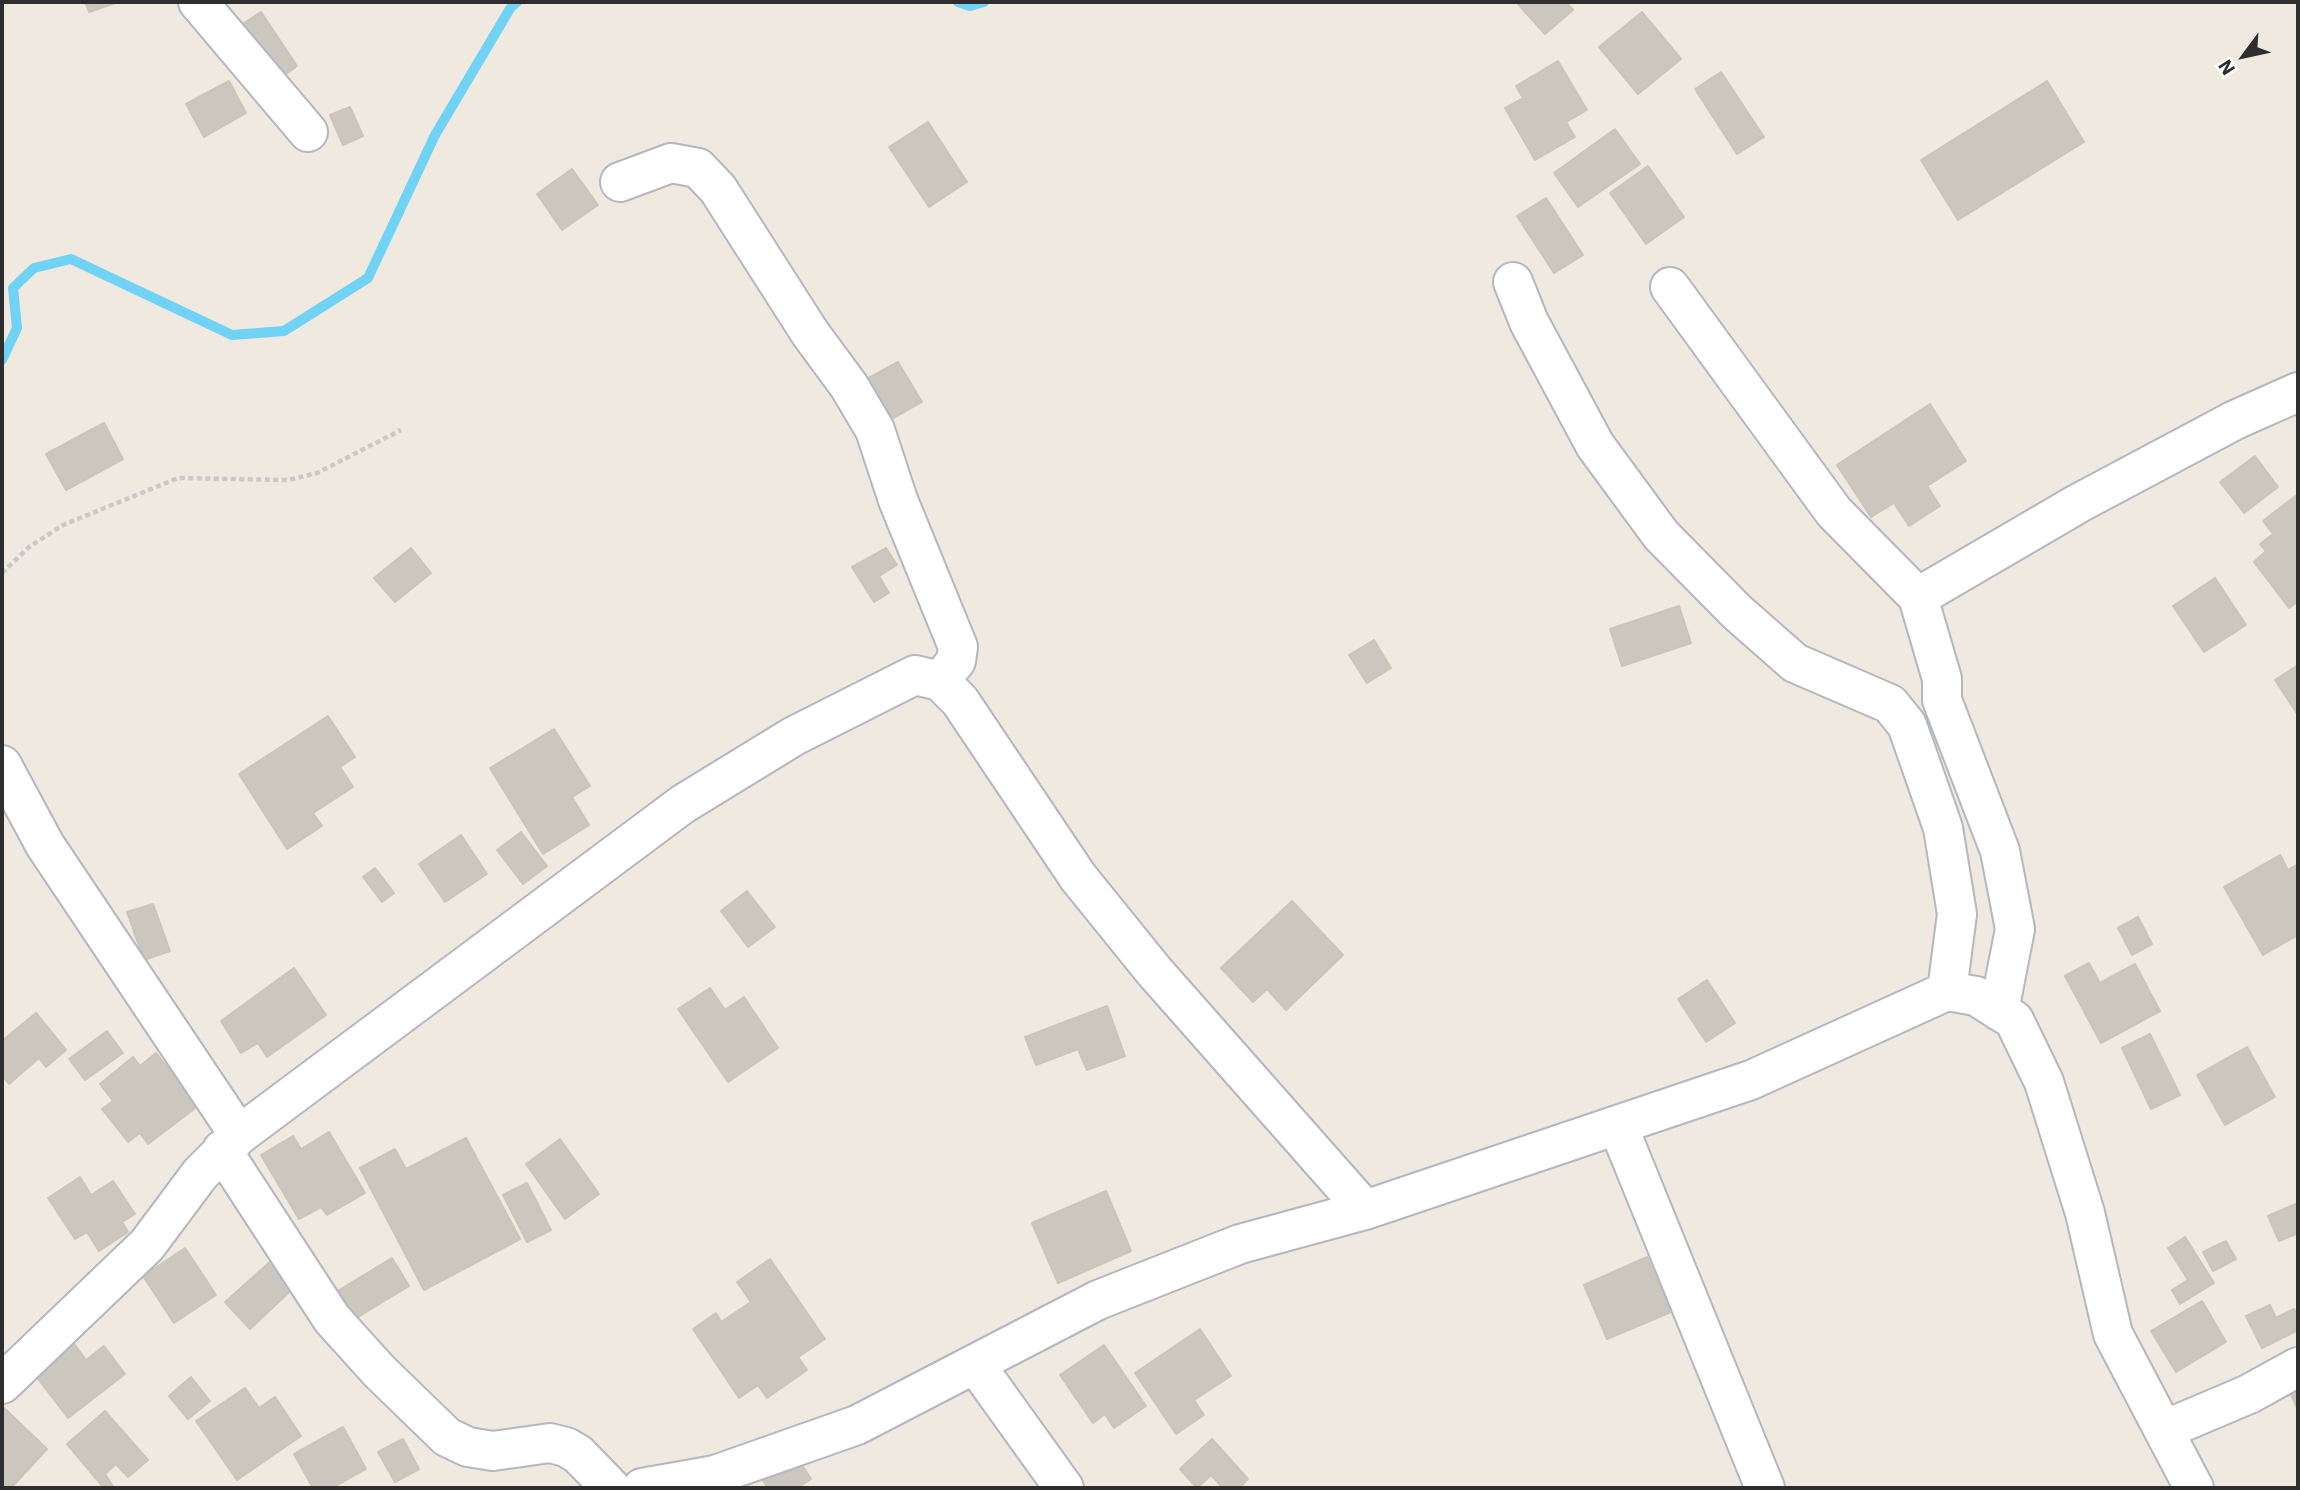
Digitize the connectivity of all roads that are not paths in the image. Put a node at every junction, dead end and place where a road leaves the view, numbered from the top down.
1 (198, 2) edge
2 (308, 132) dead end
3 (620, 183) dead end
4 (1513, 282) dead end
5 (1670, 287) dead end
6 (2298, 392) edge
7 (1918, 597) junction
8 (940, 681) junction
9 (2, 765) edge
10 (1948, 991) junction
11 (1999, 1011) junction
12 (1618, 1126) junction
13 (231, 1142) junction
14 (1365, 1210) junction
15 (975, 1364) junction
16 (2298, 1367) edge
17 (2, 1384) edge
18 (2164, 1430) junction
19 (611, 1488) edge
20 (642, 1488) edge
21 (1064, 1488) edge
22 (1765, 1488) edge
23 (2194, 1488) edge

1 - 2 street
3 - 8 street
4 - 10 street
5 - 7 street
6 - 7 street
7 - 11 street
8 - 13 street
8 - 14 street
9 - 13 street
10 - 11 street
10 - 12 street
11 - 18 street
12 - 14 street
12 - 22 street
13 - 17 street
13 - 19 street
14 - 15 street
15 - 20 street
15 - 21 street
16 - 18 street
18 - 23 street

